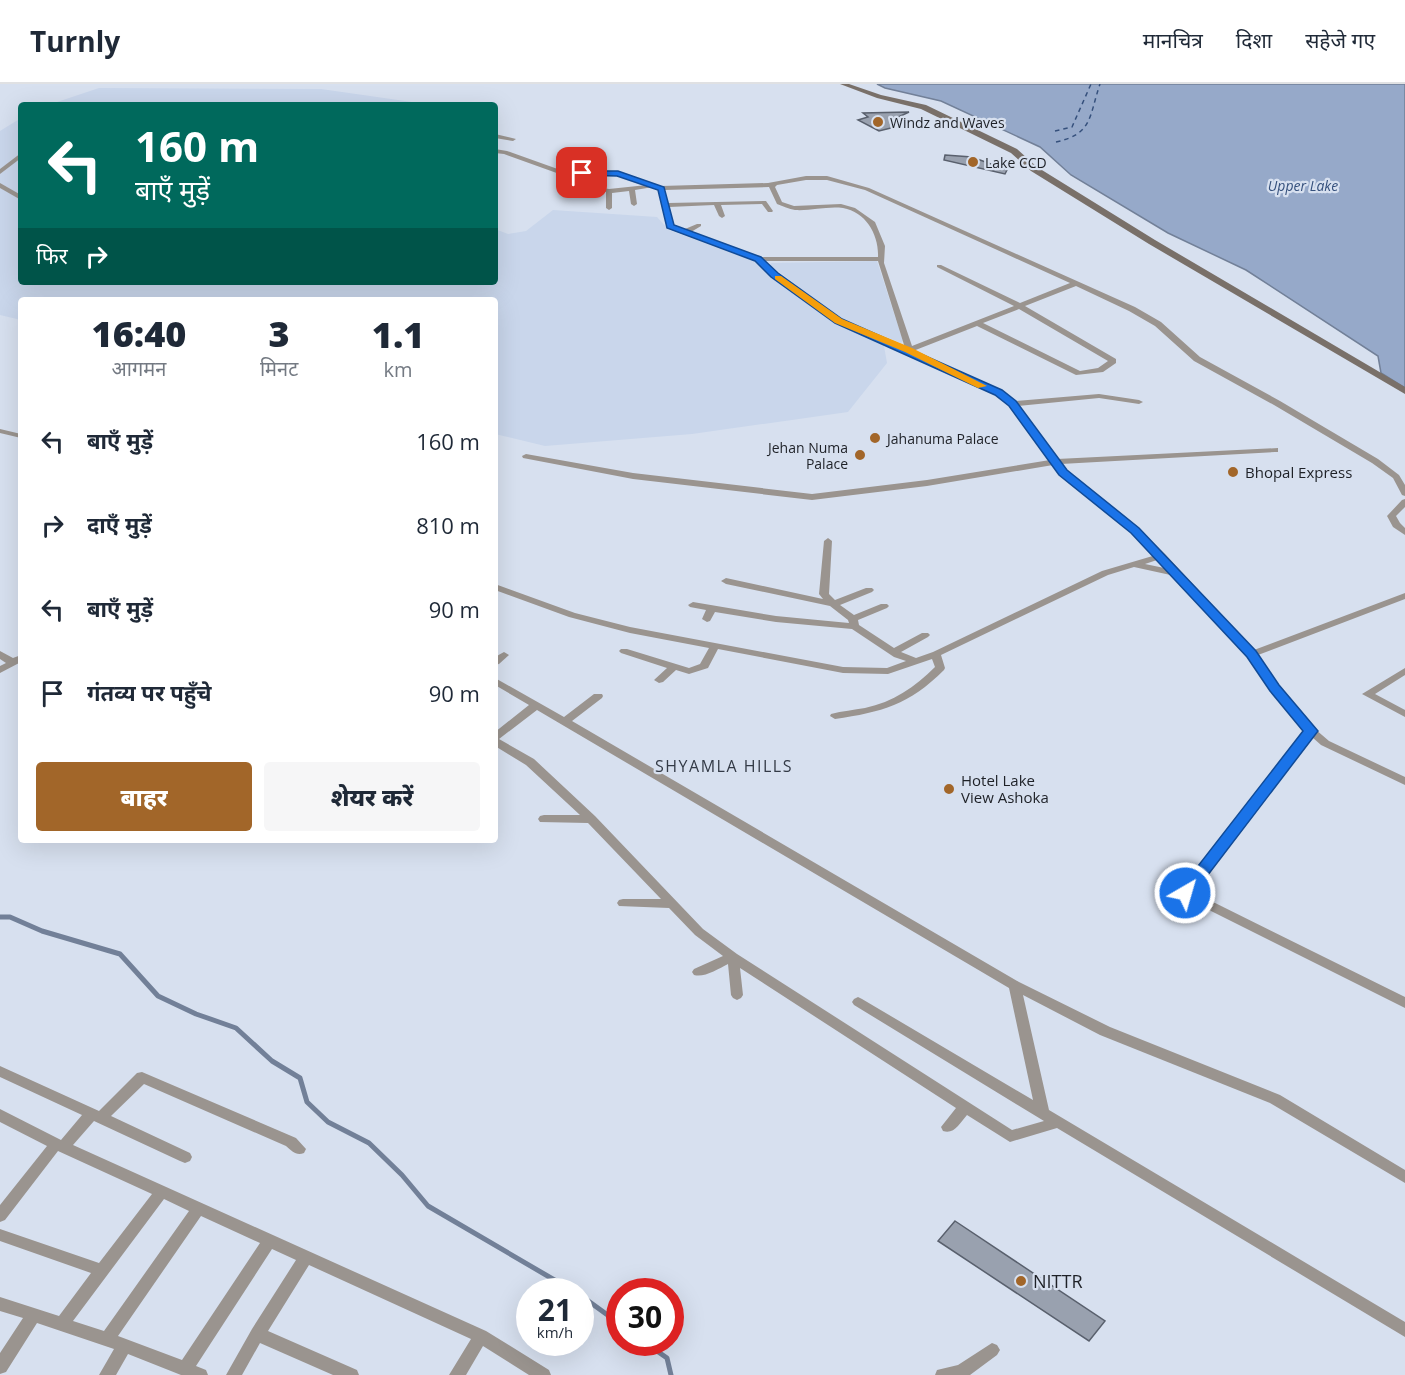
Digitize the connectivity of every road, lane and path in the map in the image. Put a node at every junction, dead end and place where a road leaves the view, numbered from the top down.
1 (843, 84) edge
2 (498, 136) edge
3 (513, 139) dead end
4 (498, 151) edge
5 (18, 157) edge
6 (0, 172) edge
7 (598, 173) junction
8 (776, 183) junction
9 (0, 184) edge
10 (718, 186) junction
11 (599, 188) junction
12 (659, 188) junction
13 (632, 189) junction
14 (609, 190) junction
15 (589, 191) dead end
16 (18, 196) edge
17 (634, 204) dead end
18 (720, 204) junction
19 (666, 205) junction
20 (609, 208) dead end
21 (770, 211) dead end
22 (722, 216) dead end
23 (699, 225) dead end
24 (683, 233) junction
25 (758, 259) junction
26 (880, 259) junction
27 (939, 266) dead end
28 (1077, 283) junction
29 (1020, 306) junction
30 (977, 323) junction
31 (909, 350) junction
32 (1405, 391) edge
33 (1139, 402) dead end
34 (1013, 404) junction
35 (0, 430) edge
36 (18, 435) edge
37 (1275, 450) dead end
38 (526, 456) dead end
39 (1055, 462) junction
40 (1405, 493) edge
41 (1405, 502) edge
42 (1405, 532) edge
43 (828, 541) dead end
44 (1162, 556) junction
45 (1133, 565) junction
46 (1176, 573) junction
47 (726, 581) dead end
48 (498, 588) edge
49 (869, 590) dead end
50 (1405, 596) edge
51 (833, 604) junction
52 (693, 605) dead end
53 (884, 606) dead end
54 (712, 608) junction
55 (707, 619) dead end
56 (854, 623) junction
57 (925, 635) dead end
58 (714, 647) junction
59 (624, 651) dead end
60 (894, 652) junction
61 (0, 654) edge
62 (936, 654) junction
63 (1252, 654) junction
64 (504, 655) dead end
65 (17, 660) edge
66 (498, 660) edge
67 (917, 661) junction
68 (674, 667) junction
69 (0, 670) edge
70 (1405, 671) edge
71 (659, 680) dead end
72 (498, 683) edge
73 (598, 696) dead end
74 (535, 706) junction
75 (1405, 714) edge
76 (835, 716) dead end
77 (564, 722) junction
78 (1311, 731) junction
79 (498, 737) edge
80 (498, 741) edge
81 (1405, 781) edge
82 (544, 819) dead end
83 (591, 819) junction
84 (623, 903) dead end
85 (672, 904) junction
86 (733, 957) junction
87 (698, 972) dead end
88 (1015, 985) junction
89 (738, 995) dead end
90 (858, 1002) dead end
91 (1405, 1003) edge
92 (0, 1071) edge
93 (966, 1108) junction
94 (1043, 1114) junction
95 (0, 1115) edge
96 (97, 1116) junction
97 (1056, 1122) junction
98 (948, 1126) dead end
99 (59, 1146) junction
100 (299, 1149) dead end
101 (185, 1156) dead end
102 (1405, 1177) edge
103 (162, 1191) junction
104 (198, 1209) junction
105 (0, 1216) edge
106 (0, 1235) edge
107 (270, 1240) junction
108 (307, 1256) junction
109 (101, 1270) junction
110 (0, 1304) edge
111 (33, 1316) junction
112 (61, 1325) junction
113 (1405, 1330) edge
114 (257, 1334) junction
115 (481, 1336) junction
116 (107, 1339) junction
117 (124, 1346) junction
118 (992, 1350) dead end
119 (0, 1367) edge
120 (185, 1369) junction
121 (107, 1375) edge
122 (200, 1375) edge
123 (234, 1375) edge
124 (351, 1375) edge
125 (458, 1375) edge
126 (543, 1375) edge
127 (943, 1375) edge

1 - 32 street
2 - 3 street
4 - 7 street
5 - 6 street
7 - 11 street
7 - 12 street
8 - 10 street
8 - 26 street
8 - 28 street
9 - 16 street
10 - 12 street
10 - 18 street
11 - 14 street
11 - 15 street
12 - 13 street
12 - 19 street
13 - 14 street
13 - 17 street
14 - 20 street
18 - 19 street
18 - 21 street
18 - 22 street
19 - 24 street
23 - 24 street
24 - 25 street
25 - 26 street
25 - 31 street
26 - 31 street
27 - 29 street
28 - 29 street
28 - 40 street
29 - 30 street
29 - 30 street
30 - 31 street
31 - 34 street
33 - 34 street
34 - 39 street
35 - 36 street
37 - 39 street
38 - 39 street
39 - 44 street
41 - 42 street
43 - 51 street
44 - 45 street
44 - 46 street
45 - 46 street
45 - 62 street
46 - 63 street
47 - 51 street
48 - 58 street
49 - 51 street
50 - 63 street
51 - 56 street
52 - 54 street
53 - 56 street
54 - 55 street
54 - 56 street
56 - 60 street
57 - 60 street
58 - 67 street
58 - 68 street
59 - 68 street
60 - 67 street
61 - 65 street
62 - 67 street
62 - 76 street
63 - 78 street
64 - 66 street
65 - 69 street
68 - 71 street
70 - 75 street
72 - 74 street
73 - 77 street
74 - 77 street
74 - 79 street
77 - 88 street
78 - 81 street
78 - 91 street
80 - 83 street
82 - 83 street
83 - 85 street
84 - 85 street
85 - 86 street
86 - 87 street
86 - 89 street
86 - 93 street
88 - 94 street
88 - 102 street
90 - 94 street
92 - 96 street
93 - 97 street
93 - 98 street
94 - 97 street
95 - 99 street
96 - 99 street
96 - 100 street
96 - 101 street
97 - 113 street
99 - 103 street
99 - 105 street
103 - 104 street
103 - 109 street
104 - 107 street
104 - 116 street
106 - 109 street
107 - 108 street
107 - 120 street
108 - 114 street
108 - 115 street
109 - 112 street
110 - 111 street
111 - 112 street
111 - 119 street
112 - 116 street
114 - 123 street
114 - 124 street
115 - 125 street
115 - 126 street
116 - 117 street
117 - 120 street
117 - 121 street
118 - 127 street
120 - 122 street

